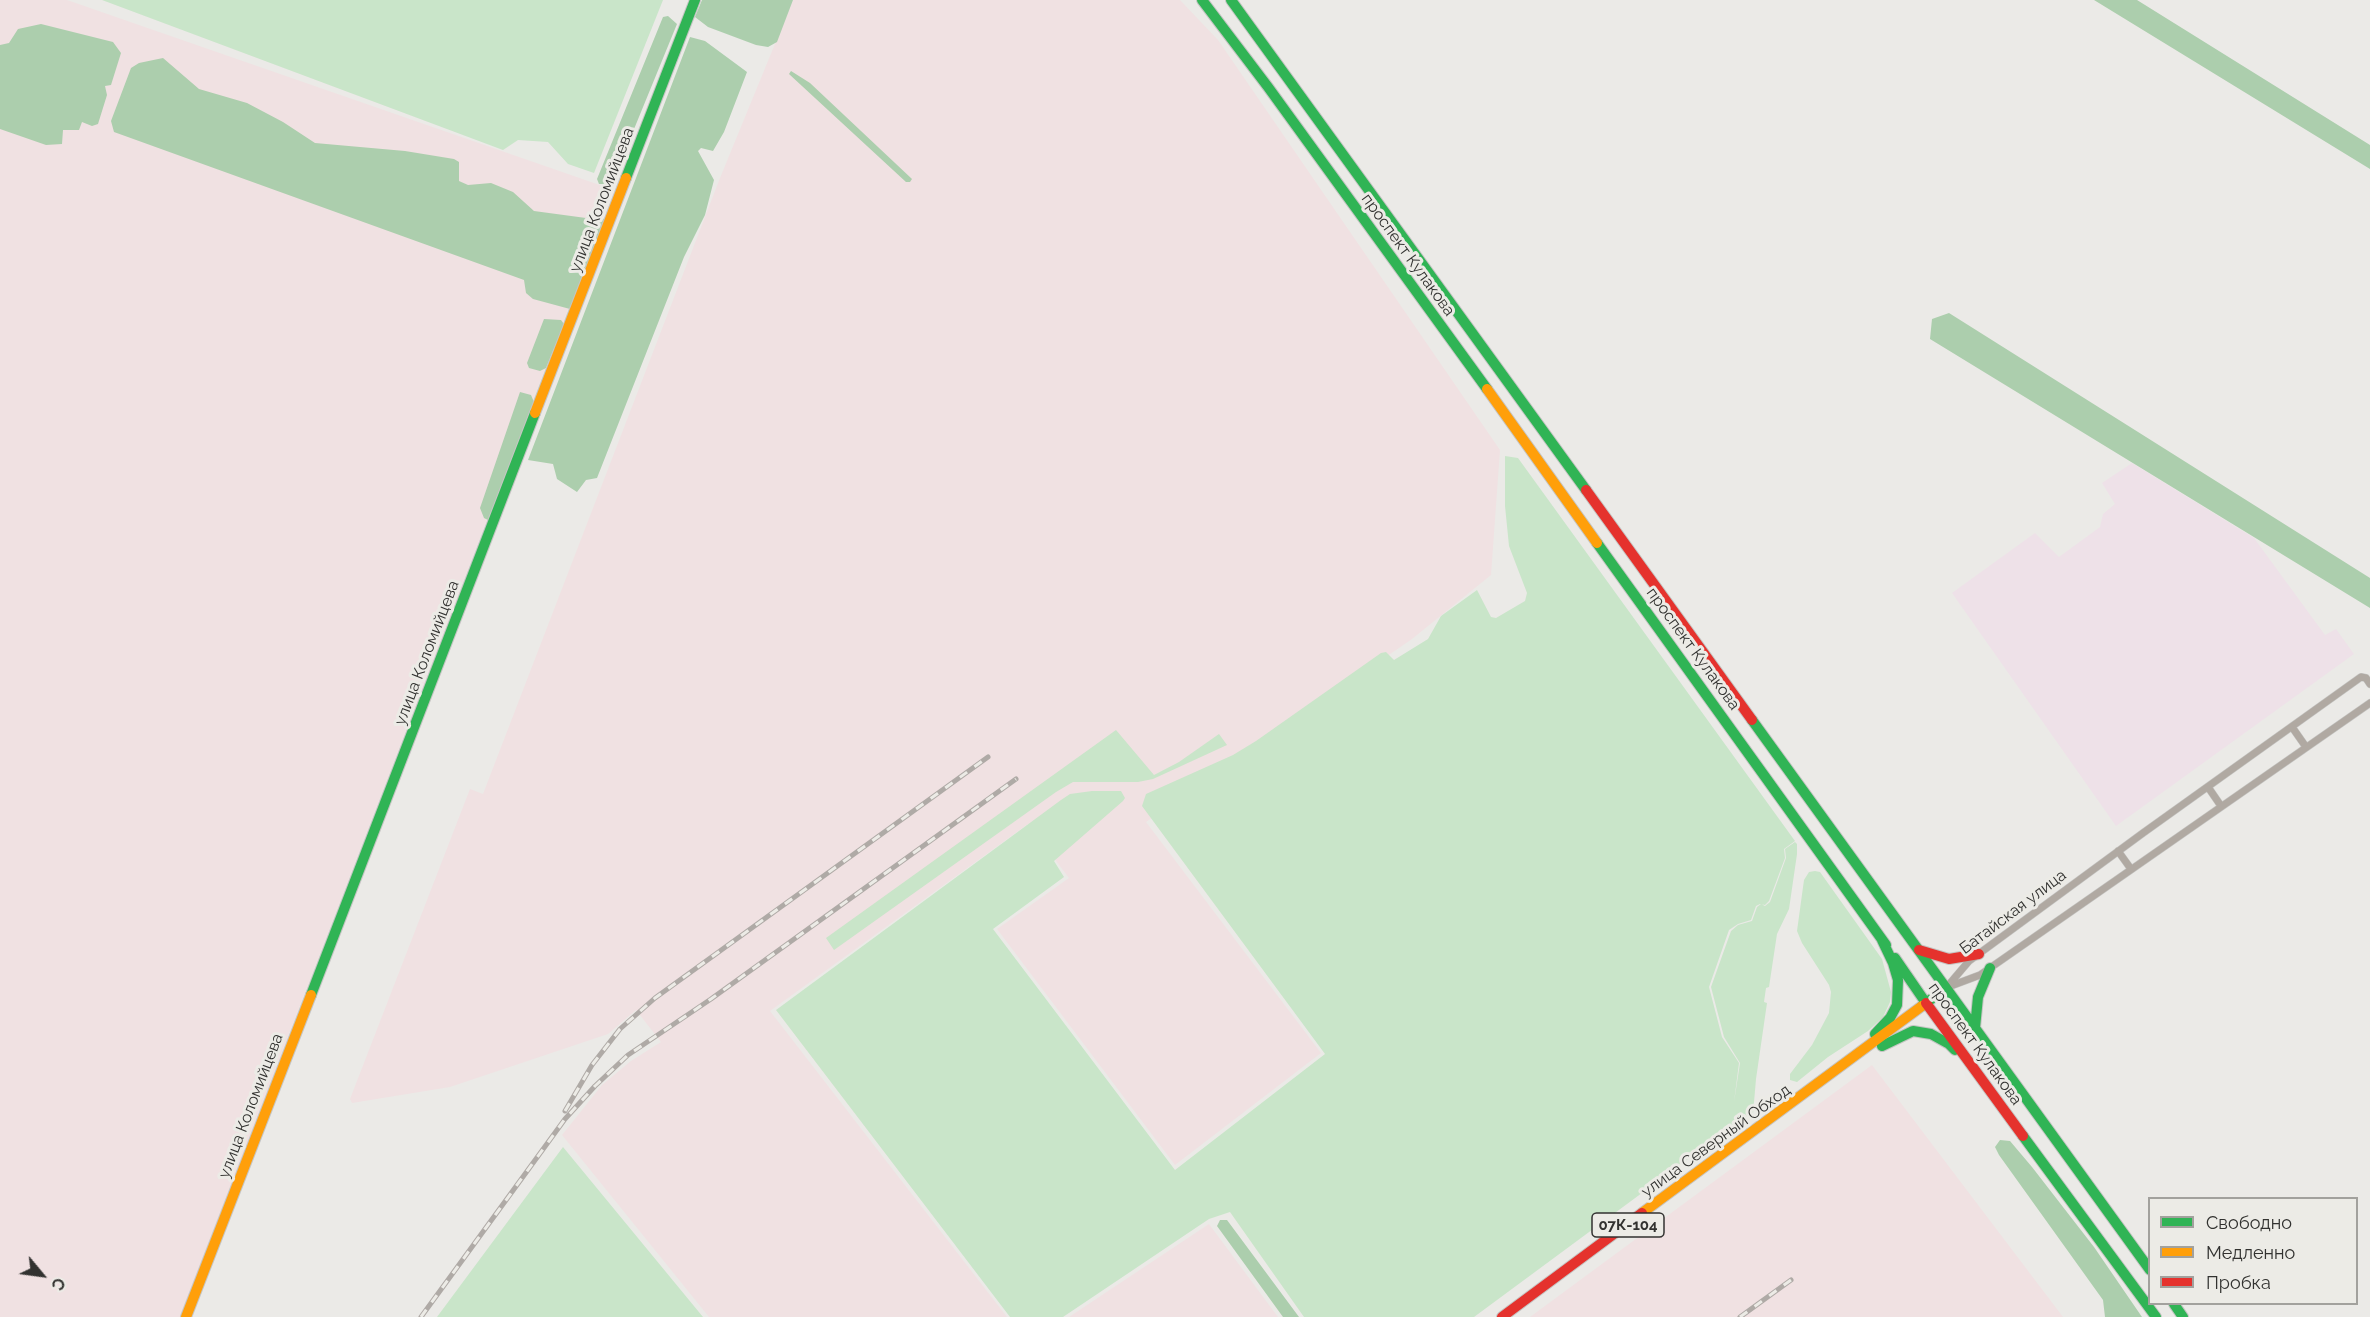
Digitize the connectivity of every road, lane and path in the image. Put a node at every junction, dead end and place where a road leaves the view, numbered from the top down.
1 (695, 0) edge
2 (1202, 0) edge
3 (1231, 0) edge
4 (2370, 684) edge
5 (2370, 703) edge
6 (2292, 727) junction
7 (2306, 747) junction
8 (2208, 787) junction
9 (2221, 806) junction
10 (2118, 851) junction
11 (2131, 869) junction
12 (1882, 940) junction
13 (1918, 950) junction
14 (1979, 954) junction
15 (1990, 968) junction
16 (1946, 988) junction
17 (1926, 1003) junction
18 (1975, 1028) junction
19 (1868, 1048) junction
20 (1983, 1079) junction
21 (2148, 1267) edge
22 (186, 1317) edge
23 (1502, 1317) edge
24 (2156, 1317) edge

1 - 22 main road, улица Коломийцева
2 - 12 main road, проспект Кулакова
3 - 13 main road, проспект Кулакова
4 - 6 street, Батайская улица
5 - 7 street, Батайская улица
6 - 7 street
6 - 8 street, Батайская улица
7 - 9 street, Батайская улица
8 - 9 street
8 - 10 street, Батайская улица
9 - 11 street, Батайская улица
10 - 11 street
10 - 14 street, Батайская улица
11 - 15 street, Батайская улица
12 - 17 main road, проспект Кулакова
12 - 19 main road
13 - 14 main road
13 - 16 main road, проспект Кулакова
14 - 16 street, Батайская улица
15 - 16 street, Батайская улица
15 - 18 main road
16 - 17 main road, улица Северный Обход
16 - 18 main road, проспект Кулакова
17 - 19 main road, улица Северный Обход / 07К-104
17 - 20 main road, проспект Кулакова
18 - 21 main road, проспект Кулакова
19 - 20 main road
19 - 23 main road, улица Северный Обход / 07К-104
20 - 24 main road, проспект Кулакова

